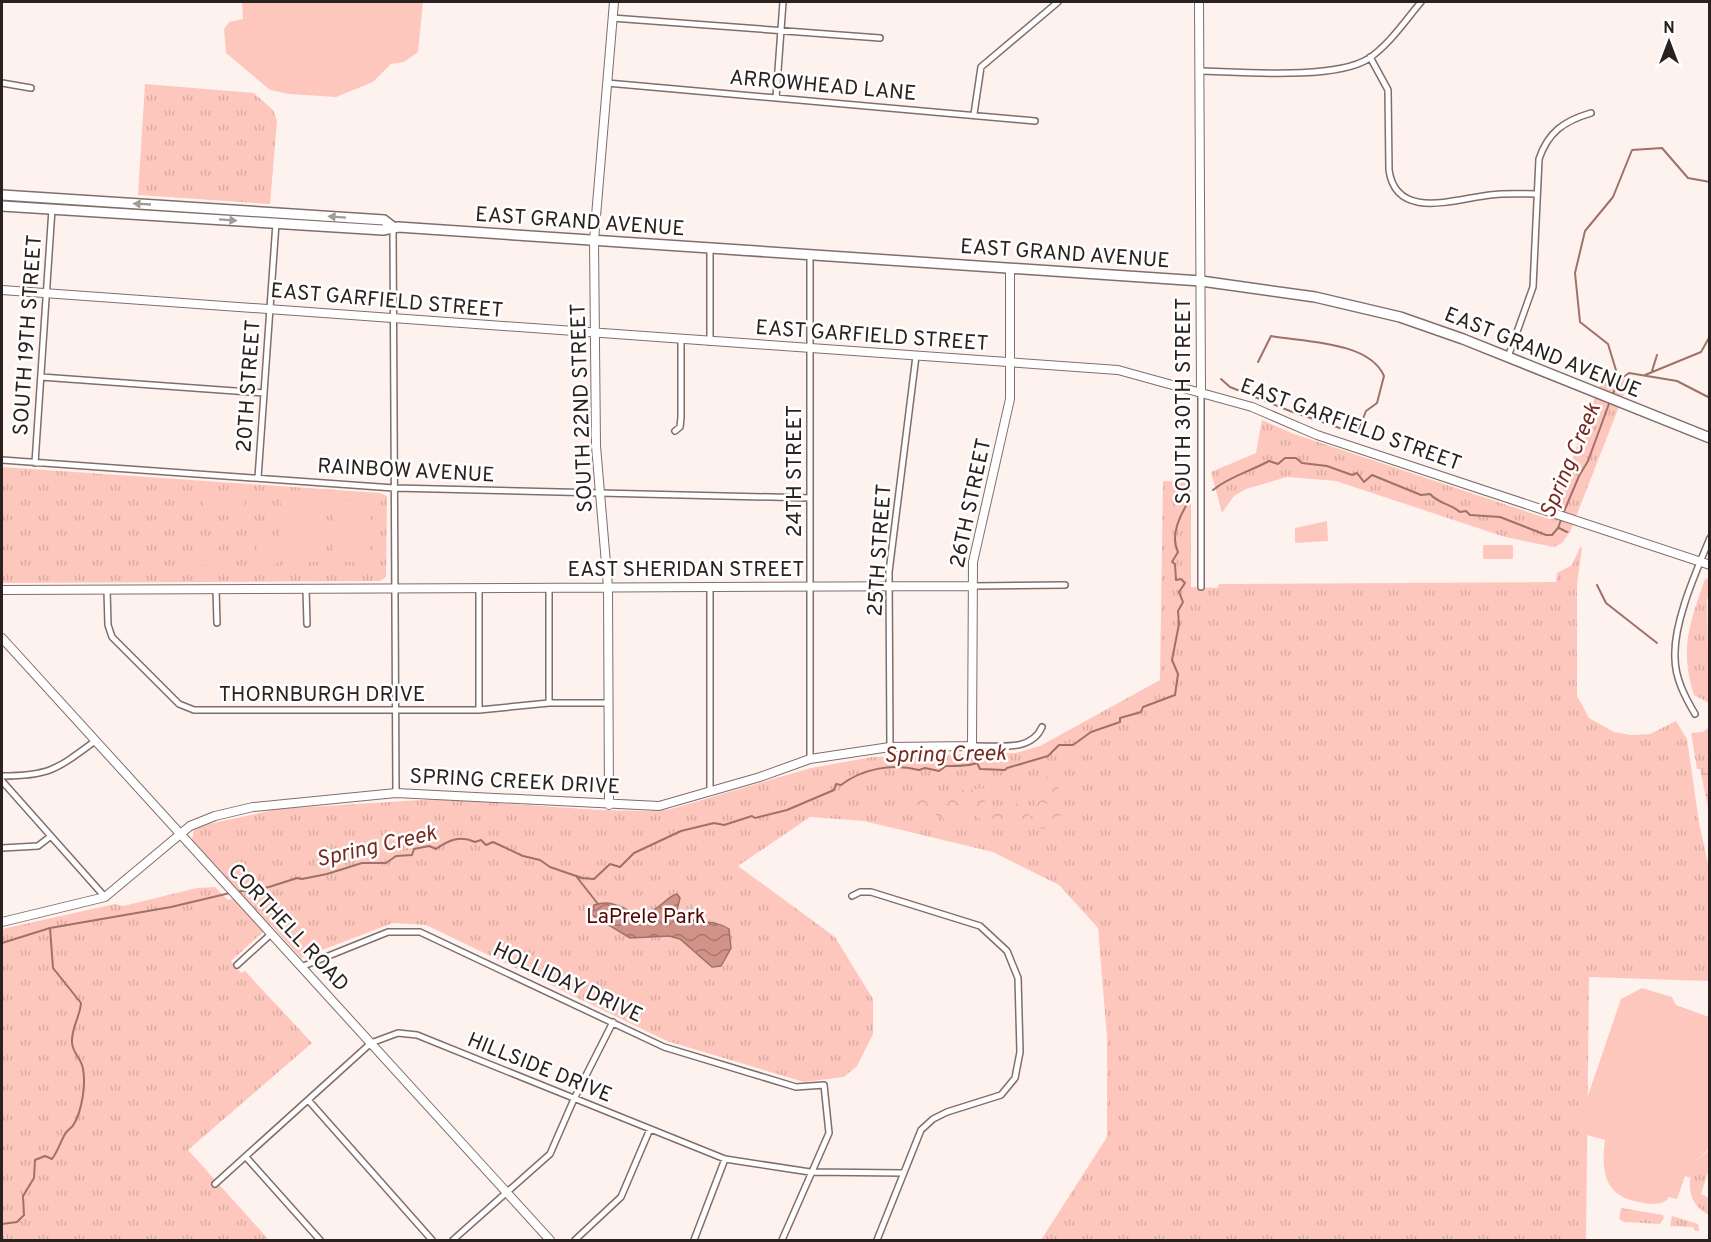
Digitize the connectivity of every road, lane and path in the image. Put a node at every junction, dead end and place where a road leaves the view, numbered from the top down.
1 (614, 2) edge
2 (783, 2) edge
3 (1058, 2) edge
4 (1199, 2) edge
5 (1421, 2) edge
6 (612, 18) junction
7 (781, 31) junction
8 (880, 38) dead end
9 (1370, 57) junction
10 (1200, 71) junction
11 (2, 83) edge
12 (607, 83) junction
13 (31, 88) dead end
14 (776, 98) junction
15 (1591, 113) dead end
16 (974, 114) junction
17 (1035, 121) dead end
18 (1537, 194) junction
19 (2, 195) edge
20 (2, 206) edge
21 (52, 209) junction
22 (276, 223) junction
23 (393, 227) junction
24 (594, 240) junction
25 (710, 248) junction
26 (810, 255) junction
27 (1010, 268) junction
28 (1201, 281) junction
29 (2, 290) edge
30 (47, 293) junction
31 (270, 308) junction
32 (393, 320) junction
33 (595, 334) junction
34 (681, 340) junction
35 (710, 342) junction
36 (810, 349) junction
37 (916, 356) junction
38 (1508, 357) junction
39 (1011, 363) junction
40 (41, 377) junction
41 (264, 393) junction
42 (1201, 393) junction
43 (675, 431) dead end
44 (1710, 438) edge
45 (2, 460) edge
46 (34, 463) junction
47 (258, 478) junction
48 (394, 488) junction
49 (600, 495) junction
50 (810, 498) junction
51 (1710, 538) edge
52 (1700, 561) junction
53 (1710, 565) edge
54 (1065, 585) dead end
55 (810, 586) junction
56 (889, 586) junction
57 (972, 586) junction
58 (609, 587) junction
59 (710, 587) junction
60 (1201, 587) dead end
61 (395, 588) junction
62 (479, 588) junction
63 (549, 588) junction
64 (216, 589) junction
65 (306, 589) junction
66 (2, 590) edge
67 (108, 590) junction
68 (217, 623) dead end
69 (307, 624) dead end
70 (2, 638) edge
71 (549, 703) junction
72 (609, 703) junction
73 (395, 710) junction
74 (479, 710) junction
75 (1695, 714) dead end
76 (1042, 728) dead end
77 (95, 741) junction
78 (972, 746) junction
79 (890, 747) junction
80 (810, 759) junction
81 (2, 776) edge
82 (2, 782) edge
83 (710, 790) junction
84 (396, 793) junction
85 (609, 805) junction
86 (180, 834) junction
87 (51, 836) junction
88 (2, 848) edge
89 (852, 896) dead end
90 (105, 897) junction
91 (2, 922) edge
92 (271, 934) junction
93 (237, 965) dead end
94 (301, 967) junction
95 (613, 1022) junction
96 (371, 1042) junction
97 (574, 1099) junction
98 (309, 1101) junction
99 (650, 1129) junction
100 (246, 1157) junction
101 (725, 1159) junction
102 (810, 1172) junction
103 (903, 1173) junction
104 (215, 1184) dead end
105 (506, 1192) junction
106 (320, 1240) edge
107 (432, 1240) edge
108 (453, 1240) edge
109 (550, 1240) edge
110 (575, 1240) edge
111 (694, 1240) edge
112 (782, 1240) edge
113 (877, 1240) edge

1 - 6 street, SOUTH 22ND STREET
2 - 7 street
3 - 16 street
4 - 10 street, SOUTH 30TH STREET
5 - 9 street
6 - 7 street
6 - 12 street, SOUTH 22ND STREET
7 - 8 street
7 - 14 street
9 - 10 street
9 - 18 street
10 - 28 street, SOUTH 30TH STREET
11 - 13 street
12 - 14 street, ARROWHEAD LANE
12 - 24 street, SOUTH 22ND STREET
14 - 16 street, ARROWHEAD LANE
15 - 18 street
16 - 17 street, ARROWHEAD LANE
18 - 38 street
23 -> 19 main road, EAST GRAND AVENUE
20 - 21 main road, EAST GRAND AVENUE
21 -> 22 main road, EAST GRAND AVENUE
21 - 30 street, SOUTH 19TH STREET
22 - 23 main road, EAST GRAND AVENUE
22 - 31 street, 20TH STREET
23 - 24 main road, EAST GRAND AVENUE
23 - 32 street
24 - 25 main road, EAST GRAND AVENUE
24 - 33 street, SOUTH 22ND STREET
25 - 26 main road, EAST GRAND AVENUE
25 - 35 street
26 - 27 main road, EAST GRAND AVENUE
26 - 36 street, 24TH STREET
27 - 28 main road, EAST GRAND AVENUE
27 - 39 street, 26TH STREET
28 - 38 main road, EAST GRAND AVENUE
28 - 42 street, SOUTH 30TH STREET
29 - 30 street, EAST GARFIELD STREET
30 - 31 street, EAST GARFIELD STREET
30 - 40 street, SOUTH 19TH STREET
31 - 32 street, EAST GARFIELD STREET
31 - 41 street, 20TH STREET
32 - 33 street, EAST GARFIELD STREET
32 - 48 street
33 - 34 street, EAST GARFIELD STREET
33 - 49 street, SOUTH 22ND STREET
34 - 35 street, EAST GARFIELD STREET
34 - 43 street
35 - 36 street, EAST GARFIELD STREET
36 - 37 street, EAST GARFIELD STREET
36 - 50 street, 24TH STREET
37 - 39 street, EAST GARFIELD STREET
37 - 56 street, 25TH STREET
38 - 44 main road, EAST GRAND AVENUE
39 - 42 street, EAST GARFIELD STREET
39 - 57 street, 26TH STREET
40 - 41 street
40 - 46 street, SOUTH 19TH STREET
41 - 47 street, 20TH STREET
42 - 52 street, EAST GARFIELD STREET
42 - 60 street, SOUTH 30TH STREET
45 - 46 street, RAINBOW AVENUE
46 - 47 street, RAINBOW AVENUE
47 - 48 street, RAINBOW AVENUE
48 - 49 street, RAINBOW AVENUE
48 - 61 street
49 - 50 street, RAINBOW AVENUE
49 - 58 street, SOUTH 22ND STREET
50 - 55 street, 24TH STREET
51 - 52 street
52 - 53 street, EAST GARFIELD STREET
52 - 75 street
54 - 57 street, EAST SHERIDAN STREET
55 - 56 street, EAST SHERIDAN STREET
55 - 59 street, EAST SHERIDAN STREET
55 - 80 street, 24TH STREET
56 - 57 street, EAST SHERIDAN STREET
56 - 79 street, 25TH STREET
57 - 78 street, 26TH STREET
58 - 59 street, EAST SHERIDAN STREET
58 - 63 street, EAST SHERIDAN STREET
58 - 72 street, SOUTH 22ND STREET
59 - 83 street
61 - 62 street, EAST SHERIDAN STREET
61 - 65 street, EAST SHERIDAN STREET
61 - 73 street
62 - 63 street, EAST SHERIDAN STREET
62 - 74 street
63 - 71 street
64 - 65 street, EAST SHERIDAN STREET
64 - 67 street, EAST SHERIDAN STREET
64 - 68 street
65 - 69 street
66 - 67 street, EAST SHERIDAN STREET
67 - 73 street, THORNBURGH DRIVE
70 - 77 street, CORTHELL ROAD
71 - 72 street, THORNBURGH DRIVE
71 - 74 street, THORNBURGH DRIVE
72 - 85 street, SOUTH 22ND STREET
73 - 74 street, THORNBURGH DRIVE
73 - 84 street
76 - 78 street, SPRING CREEK DRIVE
77 - 81 street
77 - 86 street, CORTHELL ROAD
78 - 79 street, SPRING CREEK DRIVE
79 - 80 street, SPRING CREEK DRIVE
80 - 83 street, SPRING CREEK DRIVE
82 - 87 street
83 - 85 street, SPRING CREEK DRIVE
84 - 85 street, SPRING CREEK DRIVE
84 - 86 street, SPRING CREEK DRIVE
86 - 90 street, SPRING CREEK DRIVE
86 - 92 street, CORTHELL ROAD
87 - 88 street
87 - 90 street
89 - 103 street
90 - 91 street, SPRING CREEK DRIVE
92 - 93 street
92 - 94 street, CORTHELL ROAD
94 - 95 street, HOLLIDAY DRIVE
94 - 96 street, CORTHELL ROAD
95 - 97 street
95 - 102 street, HOLLIDAY DRIVE
96 - 97 street, HILLSIDE DRIVE
96 - 98 street, HILLSIDE DRIVE
96 - 105 street, CORTHELL ROAD
97 - 99 street, HILLSIDE DRIVE
97 - 105 street
98 - 100 street, HILLSIDE DRIVE
98 - 107 street
99 - 101 street, HILLSIDE DRIVE
99 - 110 street
100 - 104 street, HILLSIDE DRIVE
100 - 106 street
101 - 102 street, HILLSIDE DRIVE
101 - 111 street
102 - 103 street, HILLSIDE DRIVE
102 - 112 street
103 - 113 street
105 - 108 street
105 - 109 street, CORTHELL ROAD

